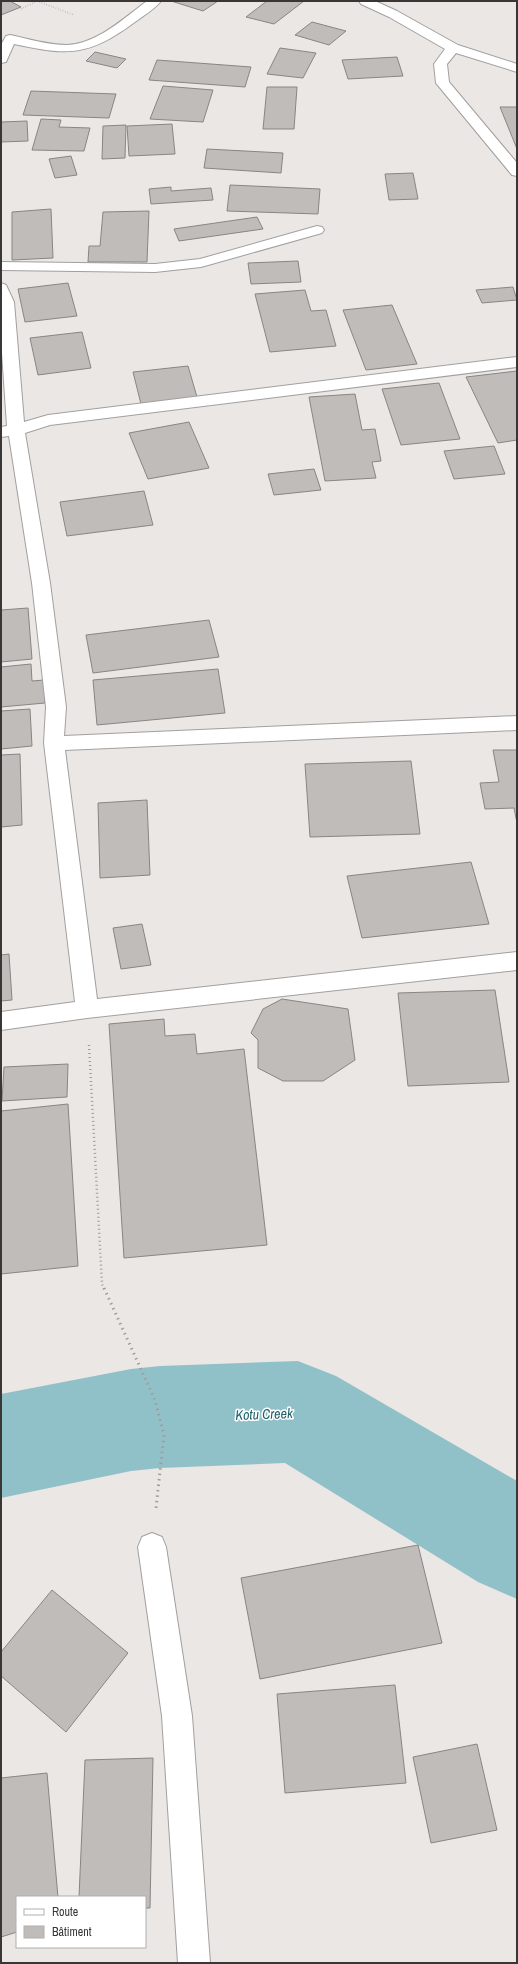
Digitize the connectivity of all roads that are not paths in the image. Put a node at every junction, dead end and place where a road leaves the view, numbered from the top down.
1 (154, 1) edge
2 (365, 1) edge
3 (6, 39) edge
4 (453, 48) junction
5 (1, 59) edge
6 (517, 68) edge
7 (517, 172) edge
8 (318, 230) dead end
9 (1, 266) edge
10 (1, 288) edge
11 (517, 362) edge
12 (9, 431) edge
13 (517, 723) edge
14 (54, 743) junction
15 (517, 961) edge
16 (87, 1009) junction
17 (1, 1021) edge
18 (152, 1548) road end
19 (194, 1963) edge

1 - 3 street
2 - 4 street
3 - 5 street
4 - 6 street
4 - 7 street
8 - 9 street
10 - 12 street
11 - 12 street
12 - 14 street
13 - 14 street
14 - 16 street
15 - 16 street
16 - 17 street
18 - 19 street

